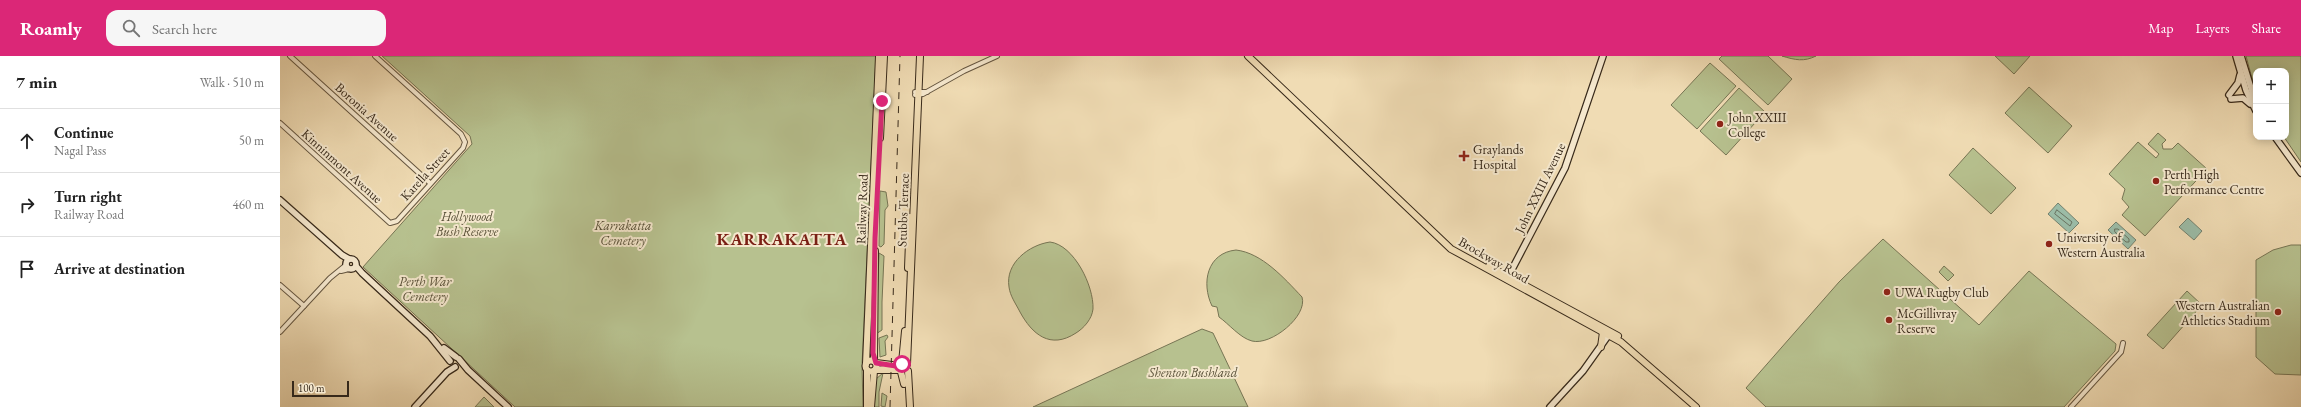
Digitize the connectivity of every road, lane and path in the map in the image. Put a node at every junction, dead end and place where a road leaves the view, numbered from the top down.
1 (290, 56) edge
2 (375, 56) edge
3 (879, 56) edge
4 (884, 56) edge
5 (916, 56) edge
6 (920, 56) edge
7 (997, 56) edge
8 (1248, 56) edge
9 (1254, 56) edge
10 (1603, 56) edge
11 (2236, 56) edge
12 (2241, 56) edge
13 (2240, 72) junction
14 (917, 93) junction
15 (2254, 104) edge
16 (2255, 104) edge
17 (2253, 106) edge
18 (280, 123) edge
19 (2278, 140) edge
20 (2301, 173) edge
21 (430, 183) junction
22 (280, 200) edge
23 (390, 223) joint
24 (350, 265) junction
25 (1508, 279) junction
26 (280, 285) edge
27 (304, 306) junction
28 (280, 332) edge
29 (1603, 332) junction
30 (1612, 334) junction
31 (430, 336) junction
32 (2123, 344) dead end
33 (1601, 347) junction
34 (458, 358) junction
35 (450, 362) junction
36 (875, 362) junction
37 (456, 367) junction
38 (866, 367) junction
39 (903, 368) junction
40 (468, 370) junction
41 (1583, 370) junction
42 (874, 371) junction
43 (447, 372) junction
44 (415, 407) edge
45 (508, 407) edge
46 (867, 407) edge
47 (871, 407) edge
48 (908, 407) edge
49 (1550, 407) edge
50 (1696, 407) edge
51 (1701, 407) edge
52 (2071, 407) edge

1 - 21 street, Boronia Avenue
2 - 21 street, Karella Street
3 - 38 main road, Railway Road
4 - 36 main road, Railway Road
5 - 14 main road, Stubbs Terrace
6 - 14 main road, Stubbs Terrace
7 - 14 street
8 - 25 main road, Brockway Road
9 - 25 main road, Brockway Road
10 - 25 street, John XXIII Avenue
11 - 13 street
12 - 16 street
13 - 15 street
13 - 17 street
14 - 39 main road, Stubbs Terrace
18 - 23 street, Kinninmont Avenue
19 - 20 street
21 - 23 street, Karella Street
22 - 24 street
24 - 27 street
24 - 31 street
25 - 29 main road, Brockway Road
25 - 30 main road, Brockway Road
26 - 27 street
27 - 28 street
29 - 30 main road, Brockway Road
29 - 33 main road
30 - 33 street
30 - 41 street
30 - 50 main road, Brockway Road
30 - 51 main road, Brockway Road
31 - 34 street
31 - 35 street
32 - 52 street
33 - 41 street
34 - 35 street
34 - 37 street
34 - 40 street
35 - 37 street
35 - 43 street
36 - 38 main road
36 - 39 main road
36 - 42 main road, Railway Road
37 - 40 street
37 - 43 street
38 - 42 main road
38 - 46 main road, Railway Road
39 - 42 main road
39 - 48 main road, Stubbs Terrace
40 - 45 street
41 - 49 street
42 - 47 main road
43 - 44 street

